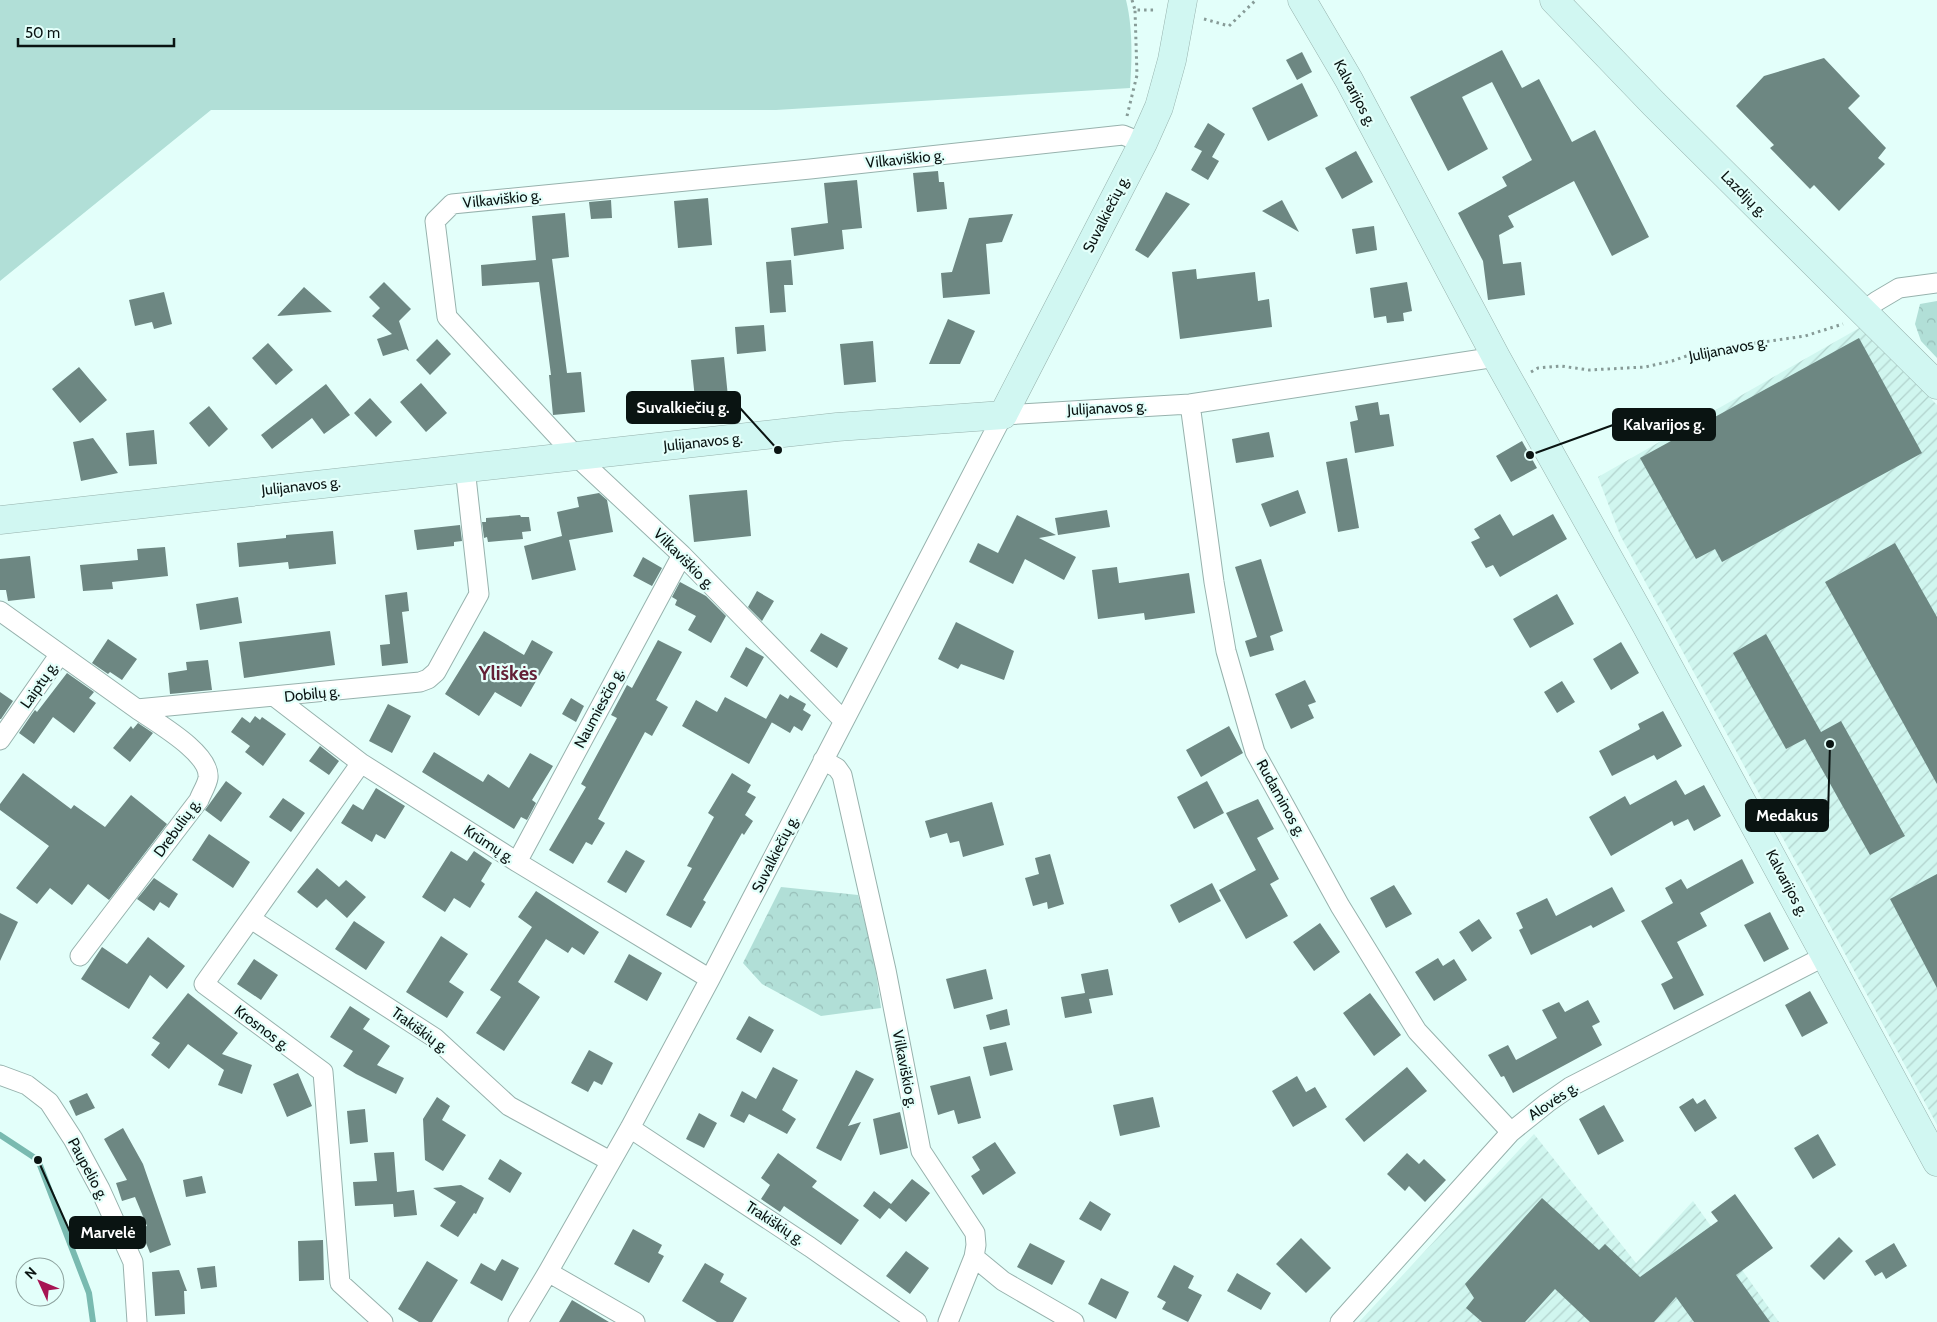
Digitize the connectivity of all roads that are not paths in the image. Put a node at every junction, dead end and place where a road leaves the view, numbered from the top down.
1 (1183, 0) edge
2 (1302, 0) edge
3 (1554, 0) edge
4 (1133, 139) junction
5 (1937, 283) edge
6 (1862, 312) junction
7 (1496, 357) junction
8 (1937, 385) edge
9 (1190, 404) junction
10 (1002, 415) junction
11 (576, 456) junction
12 (465, 468) junction
13 (0, 520) edge
14 (682, 554) junction
15 (0, 611) edge
16 (60, 654) junction
17 (275, 697) junction
18 (137, 709) junction
19 (843, 720) junction
20 (0, 740) edge
21 (823, 760) junction
22 (361, 762) junction
23 (517, 862) junction
24 (251, 919) junction
25 (80, 956) dead end
26 (1825, 956) junction
27 (710, 979) junction
28 (0, 1075) edge
29 (630, 1128) junction
30 (1511, 1132) junction
31 (610, 1161) junction
32 (1937, 1162) edge
33 (974, 1258) junction
34 (548, 1272) junction
35 (138, 1322) edge
36 (383, 1322) edge
37 (518, 1322) edge
38 (635, 1322) edge
39 (917, 1322) edge
40 (948, 1322) edge
41 (1074, 1322) edge
42 (1340, 1322) edge

1 - 4 main road, Suvalkiečių g.
2 - 7 main road, Kalvarijos g.
3 - 6 main road, Lazdijų g.
4 - 10 main road, Suvalkiečių g.
4 - 11 street, Vilkaviškio g.
5 - 6 street
6 - 8 main road, Lazdijų g.
7 - 9 street, Julijanavos g.
7 - 26 main road, Kalvarijos g.
9 - 10 street, Julijanavos g.
9 - 30 street, Rudaminos g.
10 - 11 main road, Julijanavos g.
10 - 19 street, Suvalkiečių g.
11 - 12 main road, Julijanavos g.
11 - 14 street, Vilkaviškio g.
12 - 13 main road, Julijanavos g.
12 - 17 street, Dobilų g.
14 - 19 street, Vilkaviškio g.
14 - 23 street, Naumiesčio g.
15 - 16 street
16 - 18 street
16 - 20 street, Laiptų g.
17 - 18 street, Dobilų g.
17 - 22 street, Krūmų g.
18 - 25 street, Drebulių g.
19 - 21 street, Suvalkiečių g.
21 - 27 street, Suvalkiečių g.
21 - 33 street, Vilkaviškio g.
22 - 23 street, Krūmų g.
22 - 24 street, Krosnos g.
23 - 27 street, Krūmų g.
24 - 31 street, Trakiškių g.
24 - 36 street, Krosnos g.
26 - 30 street, Alovės g.
26 - 32 main road, Kalvarijos g.
27 - 29 street, Suvalkiečių g.
28 - 35 street, Paupelio g.
29 - 31 street, Suvalkiečių g.
29 - 39 street, Trakiškių g.
30 - 42 street, Alovės g.
31 - 34 street, Suvalkiečių g.
33 - 40 street
33 - 41 street
34 - 37 street
34 - 38 street

